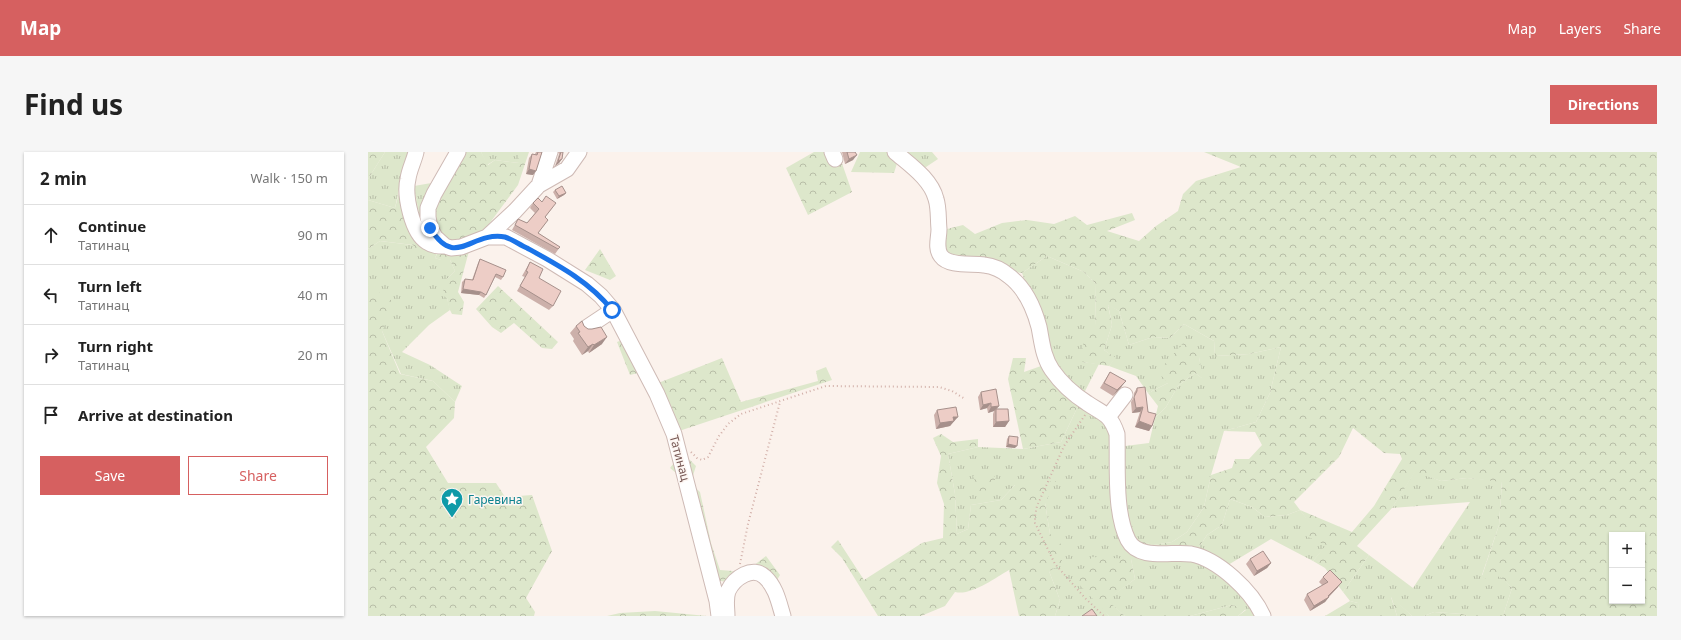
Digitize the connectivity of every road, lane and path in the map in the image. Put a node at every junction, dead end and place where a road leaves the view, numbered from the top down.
1 (416, 152) edge
2 (458, 152) edge
3 (550, 152) edge
4 (579, 152) edge
5 (895, 152) edge
6 (539, 185) junction
7 (487, 237) junction
8 (445, 246) junction
9 (612, 310) junction
10 (586, 328) edge
11 (1125, 395) dead end
12 (965, 399) dead end
13 (780, 402) junction
14 (1088, 404) junction
15 (1108, 417) junction
16 (688, 448) dead end
17 (737, 579) junction
18 (719, 616) edge
19 (727, 616) edge
20 (783, 616) edge
21 (1104, 616) edge
22 (1263, 616) edge

1 - 8 street, Татинац
2 - 8 street
3 - 6 street, Татинац
4 - 6 street, Татинац
5 - 14 street
6 - 7 street, Татинац
7 - 8 street, Татинац
7 - 9 street, Татинац
9 - 10 street
9 - 18 street, Татинац
11 - 15 street
12 - 13 path
13 - 16 path
13 - 17 path
14 - 15 street
14 - 21 path
15 - 22 street
17 - 19 street
17 - 20 street

